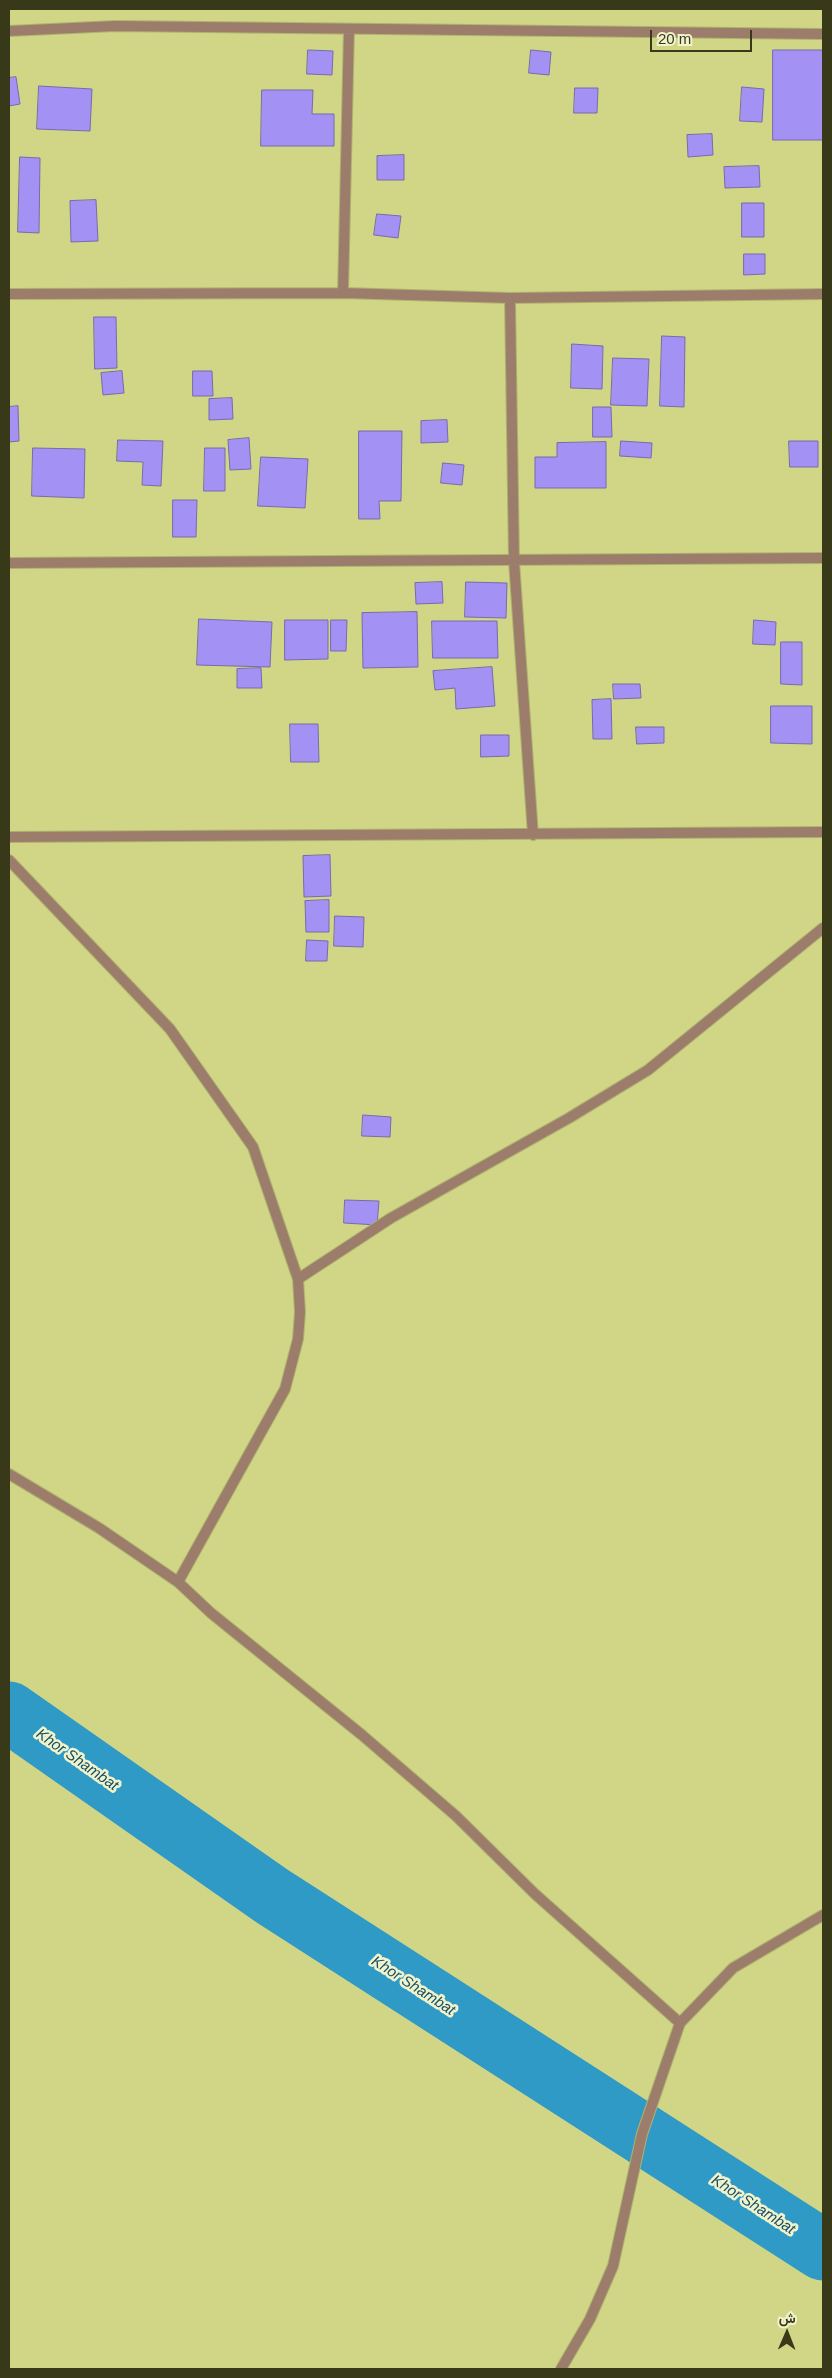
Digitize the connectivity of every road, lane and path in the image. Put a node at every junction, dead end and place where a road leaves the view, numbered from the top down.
1 (349, 29) junction
2 (9, 31) edge
3 (823, 34) edge
4 (343, 293) junction
5 (9, 294) edge
6 (823, 294) edge
7 (510, 298) junction
8 (823, 558) edge
9 (514, 561) junction
10 (9, 562) edge
11 (823, 832) edge
12 (533, 835) junction
13 (9, 837) edge
14 (9, 860) edge
15 (823, 928) edge
16 (298, 1279) junction
17 (9, 1474) edge
18 (178, 1582) junction
19 (823, 1915) edge
20 (680, 2023) junction
21 (561, 2369) edge

1 - 2 street
1 - 3 street
1 - 4 street
4 - 5 street
4 - 7 street
6 - 7 street
7 - 9 street
8 - 9 street
9 - 10 street
9 - 12 street
11 - 12 street
12 - 13 street
14 - 16 street
15 - 16 street
16 - 18 street
17 - 18 street
18 - 20 street
19 - 20 street
20 - 21 street

